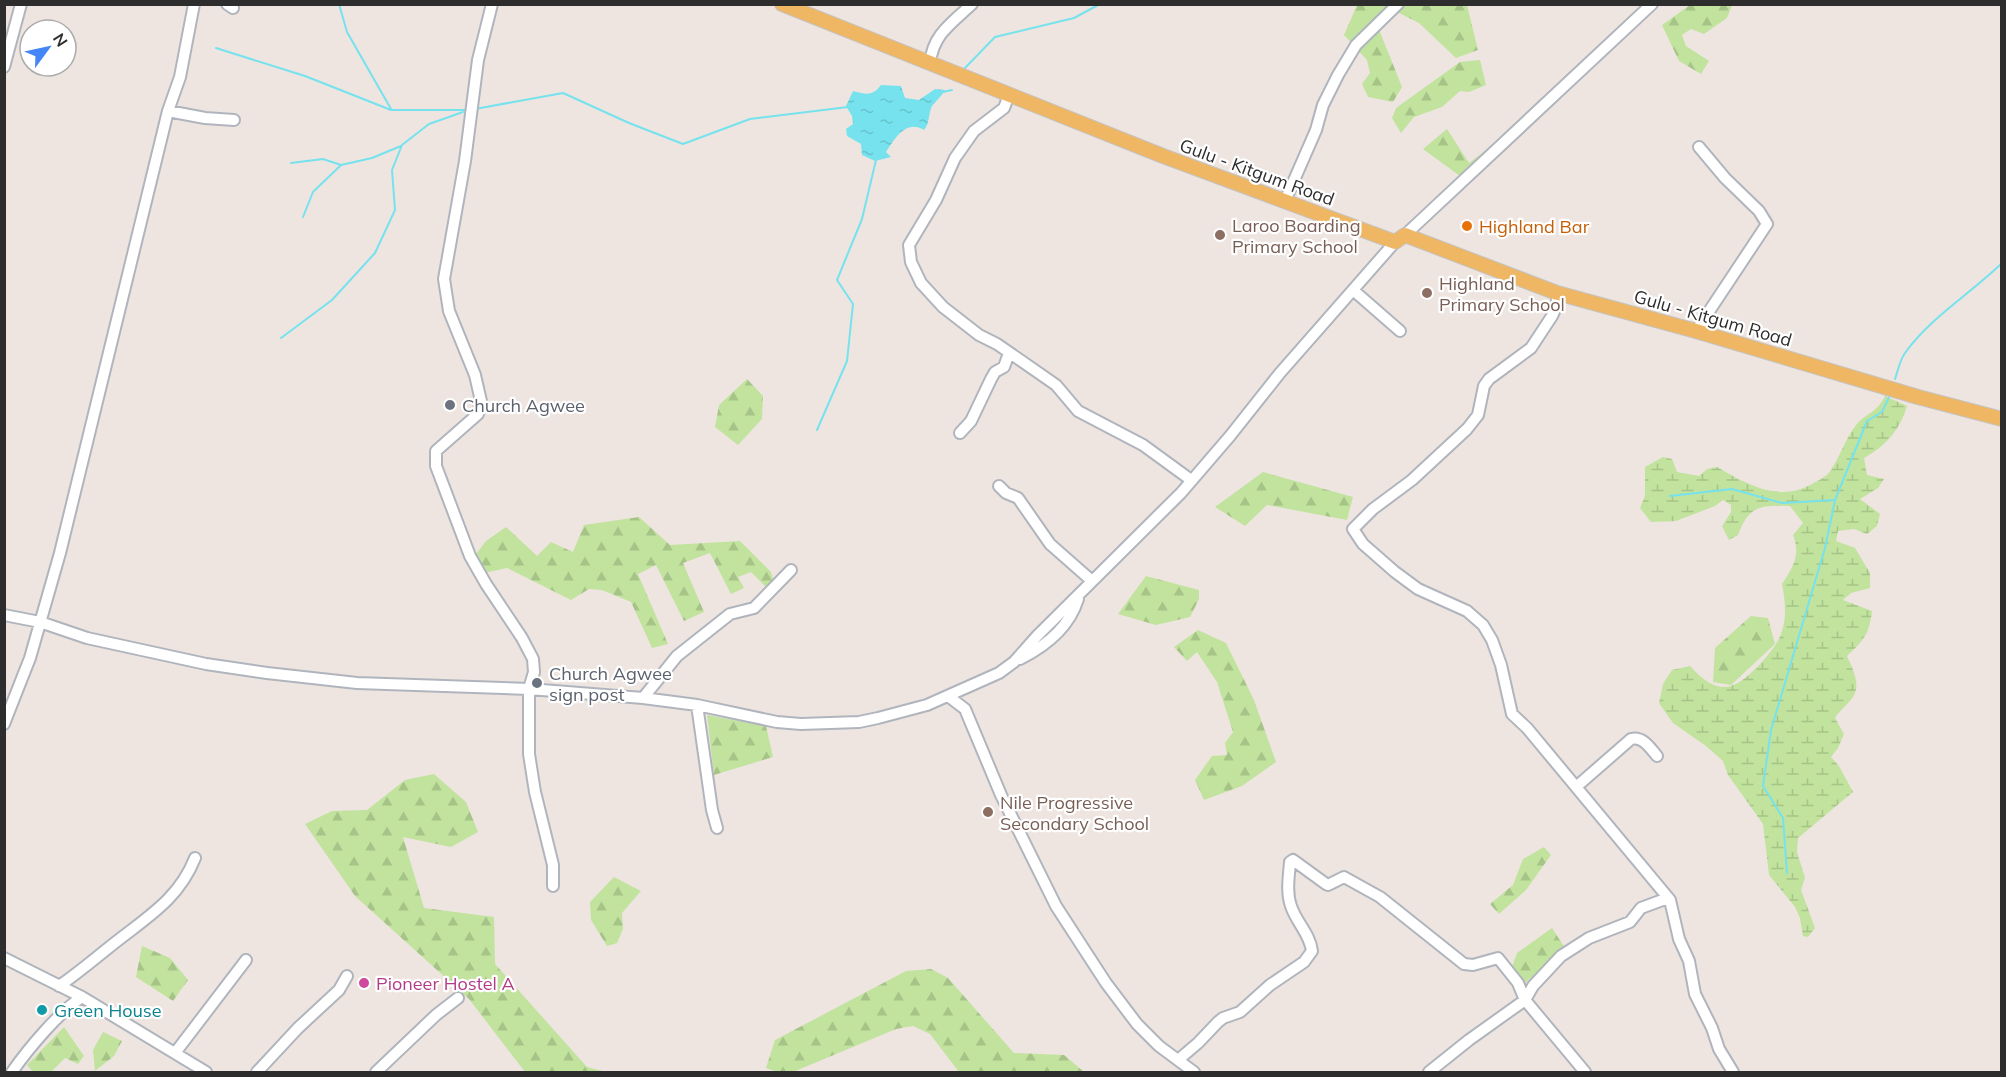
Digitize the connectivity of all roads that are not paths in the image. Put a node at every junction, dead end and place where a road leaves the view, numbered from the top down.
1 (21, 4) edge
2 (194, 4) edge
3 (492, 4) edge
4 (782, 4) edge
5 (972, 4) edge
6 (1398, 4) edge
7 (1652, 4) edge
8 (930, 63) junction
9 (4, 67) edge
10 (1010, 95) junction
11 (168, 111) junction
12 (234, 120) dead end
13 (1699, 147) dead end
14 (1285, 201) junction
15 (1400, 239) junction
16 (1353, 290) junction
17 (1557, 293) junction
18 (1400, 331) dead end
19 (1696, 331) junction
20 (1009, 353) junction
21 (2001, 419) edge
22 (960, 433) dead end
23 (1191, 480) junction
24 (999, 486) dead end
25 (791, 570) dead end
26 (1092, 581) junction
27 (4, 615) edge
28 (40, 622) junction
29 (970, 686) junction
30 (529, 689) junction
31 (948, 696) junction
32 (643, 698) junction
33 (697, 705) junction
34 (965, 709) junction
35 (4, 724) edge
36 (1657, 756) dead end
37 (1576, 787) junction
38 (717, 828) dead end
39 (195, 858) dead end
40 (553, 886) dead end
41 (1668, 898) junction
42 (4, 958) edge
43 (246, 960) dead end
44 (347, 976) dead end
45 (59, 986) junction
46 (82, 997) junction
47 (458, 998) dead end
48 (1525, 1000) junction
49 (175, 1053) junction
50 (1178, 1060) junction
51 (12, 1072) edge
52 (206, 1072) edge
53 (257, 1072) edge
54 (376, 1072) edge
55 (1194, 1072) edge
56 (1429, 1072) edge
57 (1585, 1072) edge
58 (1733, 1072) edge

1 - 9 street
2 - 11 street
3 - 30 street
4 - 8 main road, Gulu - Kitgum Road
5 - 8 street
6 - 14 street
7 - 15 street
8 - 10 main road, Gulu - Kitgum Road
10 - 14 main road, Gulu - Kitgum Road
10 - 20 street
11 - 12 street
11 - 28 street
13 - 19 street
14 - 15 main road, Gulu - Kitgum Road
15 - 16 street
15 - 17 main road, Gulu - Kitgum Road
16 - 18 street
16 - 23 street
17 - 19 main road, Gulu - Kitgum Road
17 - 37 street
19 - 21 main road, Gulu - Kitgum Road
20 - 22 street
20 - 23 street
23 - 26 street
24 - 26 street
25 - 32 street
26 - 29 street
27 - 28 street
28 - 30 street
28 - 35 street
29 - 31 street
29 - 34 street
30 - 32 street
30 - 40 street
31 - 33 street
31 - 34 street
32 - 33 street
33 - 38 street
34 - 50 street
36 - 37 street
37 - 41 street
39 - 45 street
41 - 48 street
41 - 58 street
42 - 45 street
43 - 49 street
44 - 53 street
45 - 46 street
46 - 49 street
46 - 51 street
47 - 54 street
48 - 50 street
48 - 56 street
48 - 57 street
49 - 52 street
50 - 55 street

